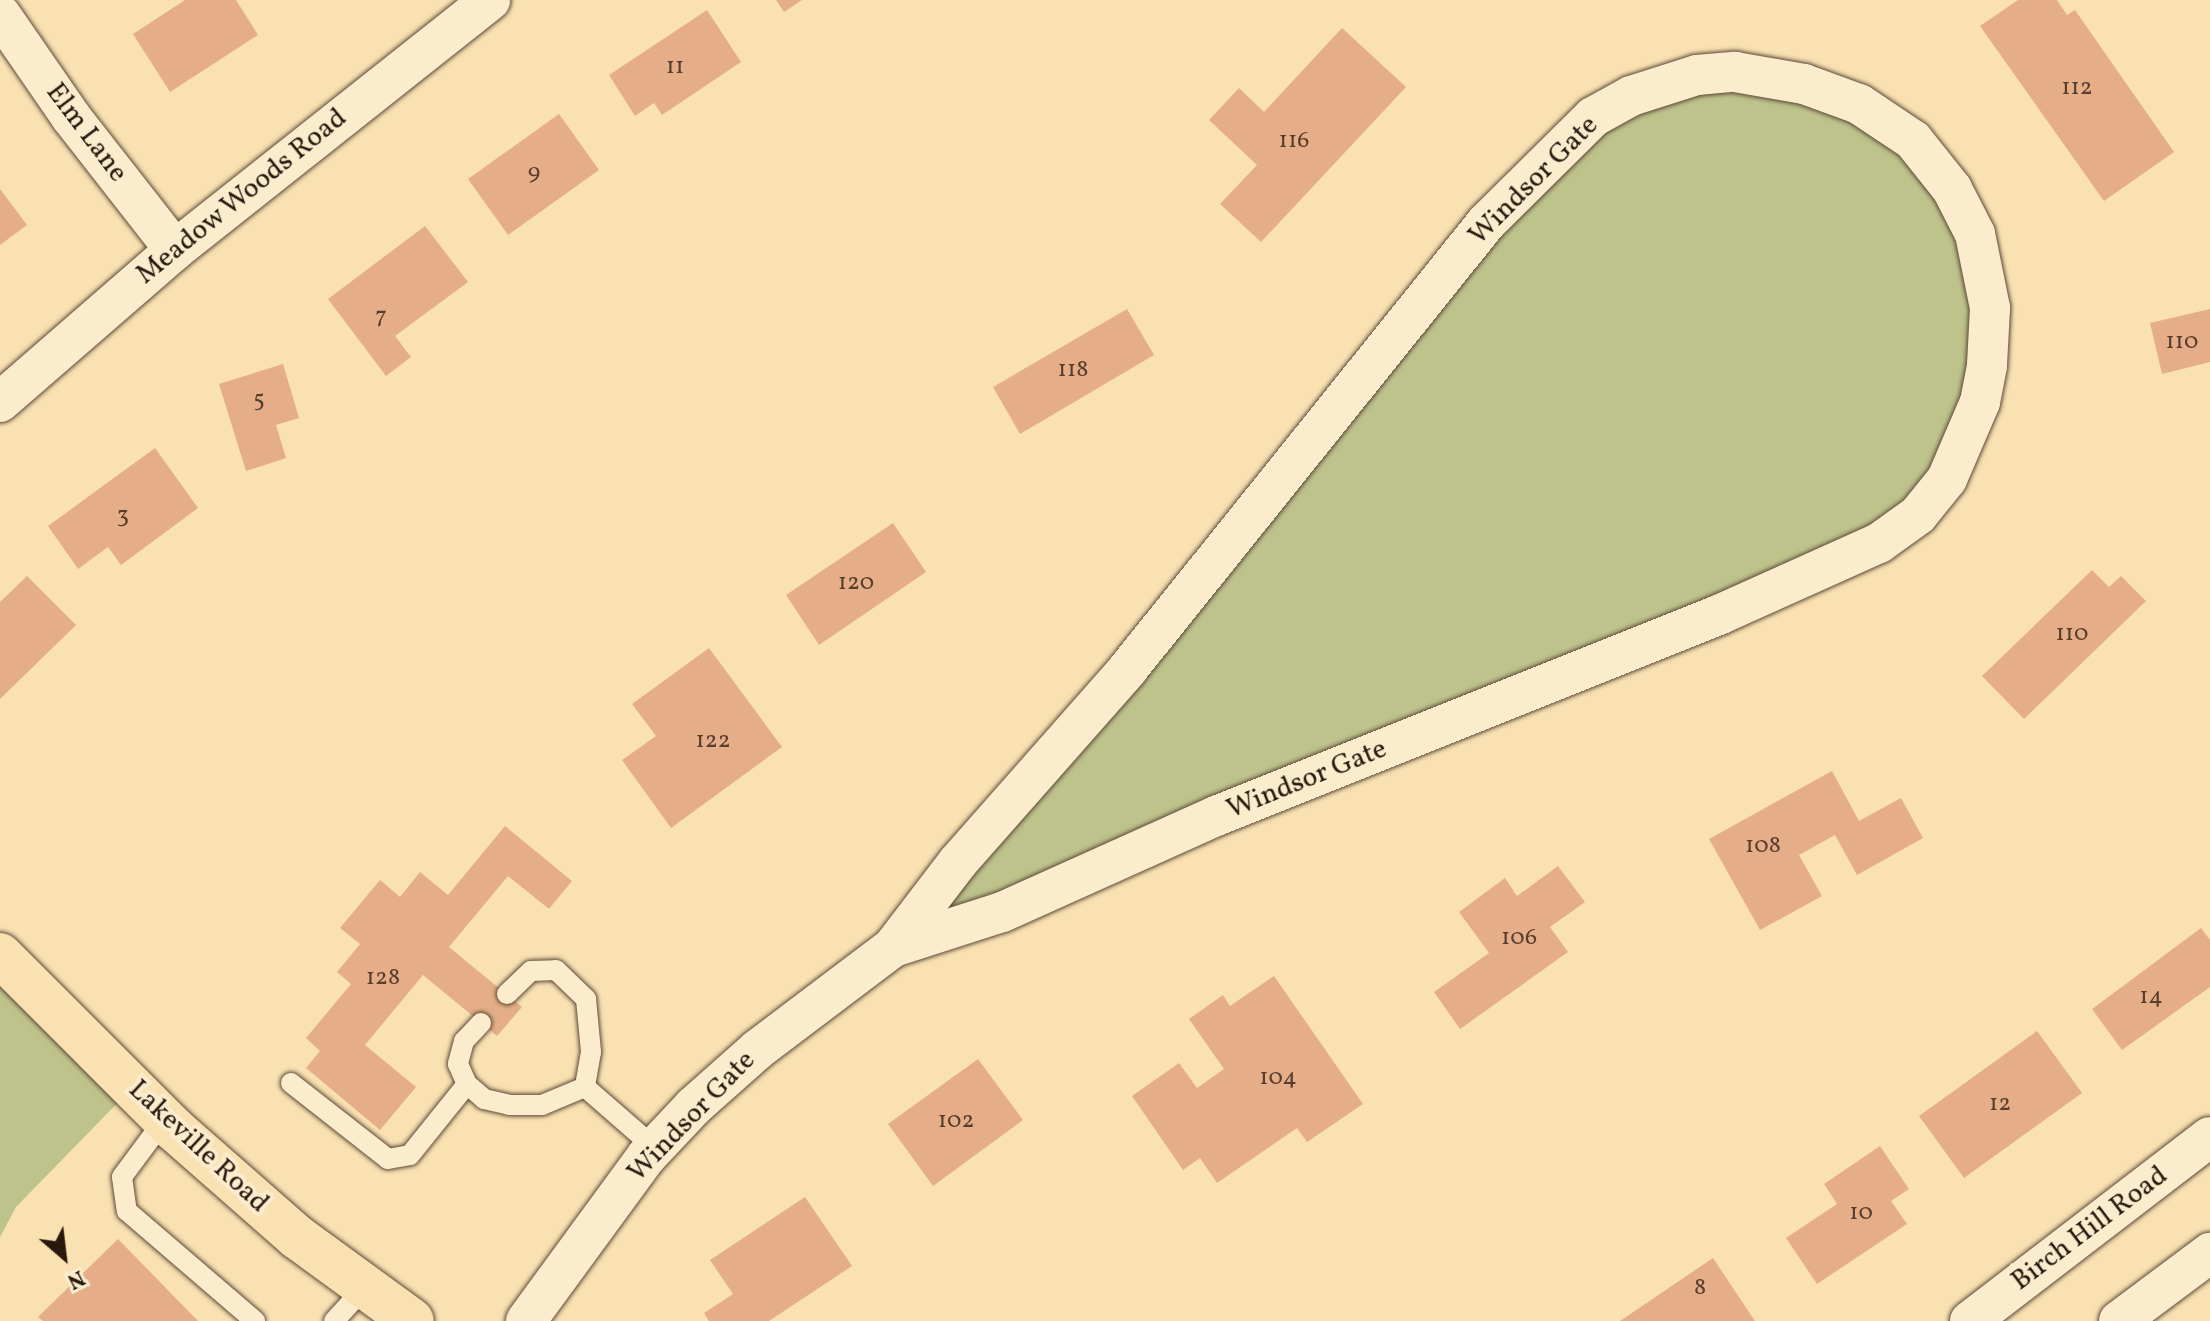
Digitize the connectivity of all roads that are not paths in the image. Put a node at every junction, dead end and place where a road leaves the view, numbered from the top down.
1 (490, 0) edge
2 (0, 14) edge
3 (175, 250) junction
4 (0, 402) edge
5 (893, 947) junction
6 (0, 955) edge
7 (507, 994) dead end
8 (481, 1023) dead end
9 (291, 1083) dead end
10 (467, 1084) junction
11 (585, 1087) junction
12 (165, 1119) junction
13 (2210, 1137) edge
14 (655, 1148) junction
15 (2210, 1253) edge
16 (365, 1287) junction
17 (255, 1321) edge
18 (334, 1321) edge
19 (412, 1321) edge
20 (526, 1321) edge
21 (1970, 1321) edge
22 (2119, 1321) edge

1 - 3 street, Meadow Woods Road
2 - 3 street, Elm Lane
3 - 4 street, Meadow Woods Road
5 - 5 street, Windsor Gate
5 - 14 street, Windsor Gate
6 - 12 main road, Lakeville Road
7 - 11 lane
8 - 10 lane
9 - 10 lane
10 - 11 lane
11 - 14 lane
12 - 16 main road, Lakeville Road
12 - 17 lane
13 - 21 street, Birch Hill Road
14 - 20 street, Windsor Gate
15 - 22 street
16 - 18 lane
16 - 19 main road, Lakeville Road

